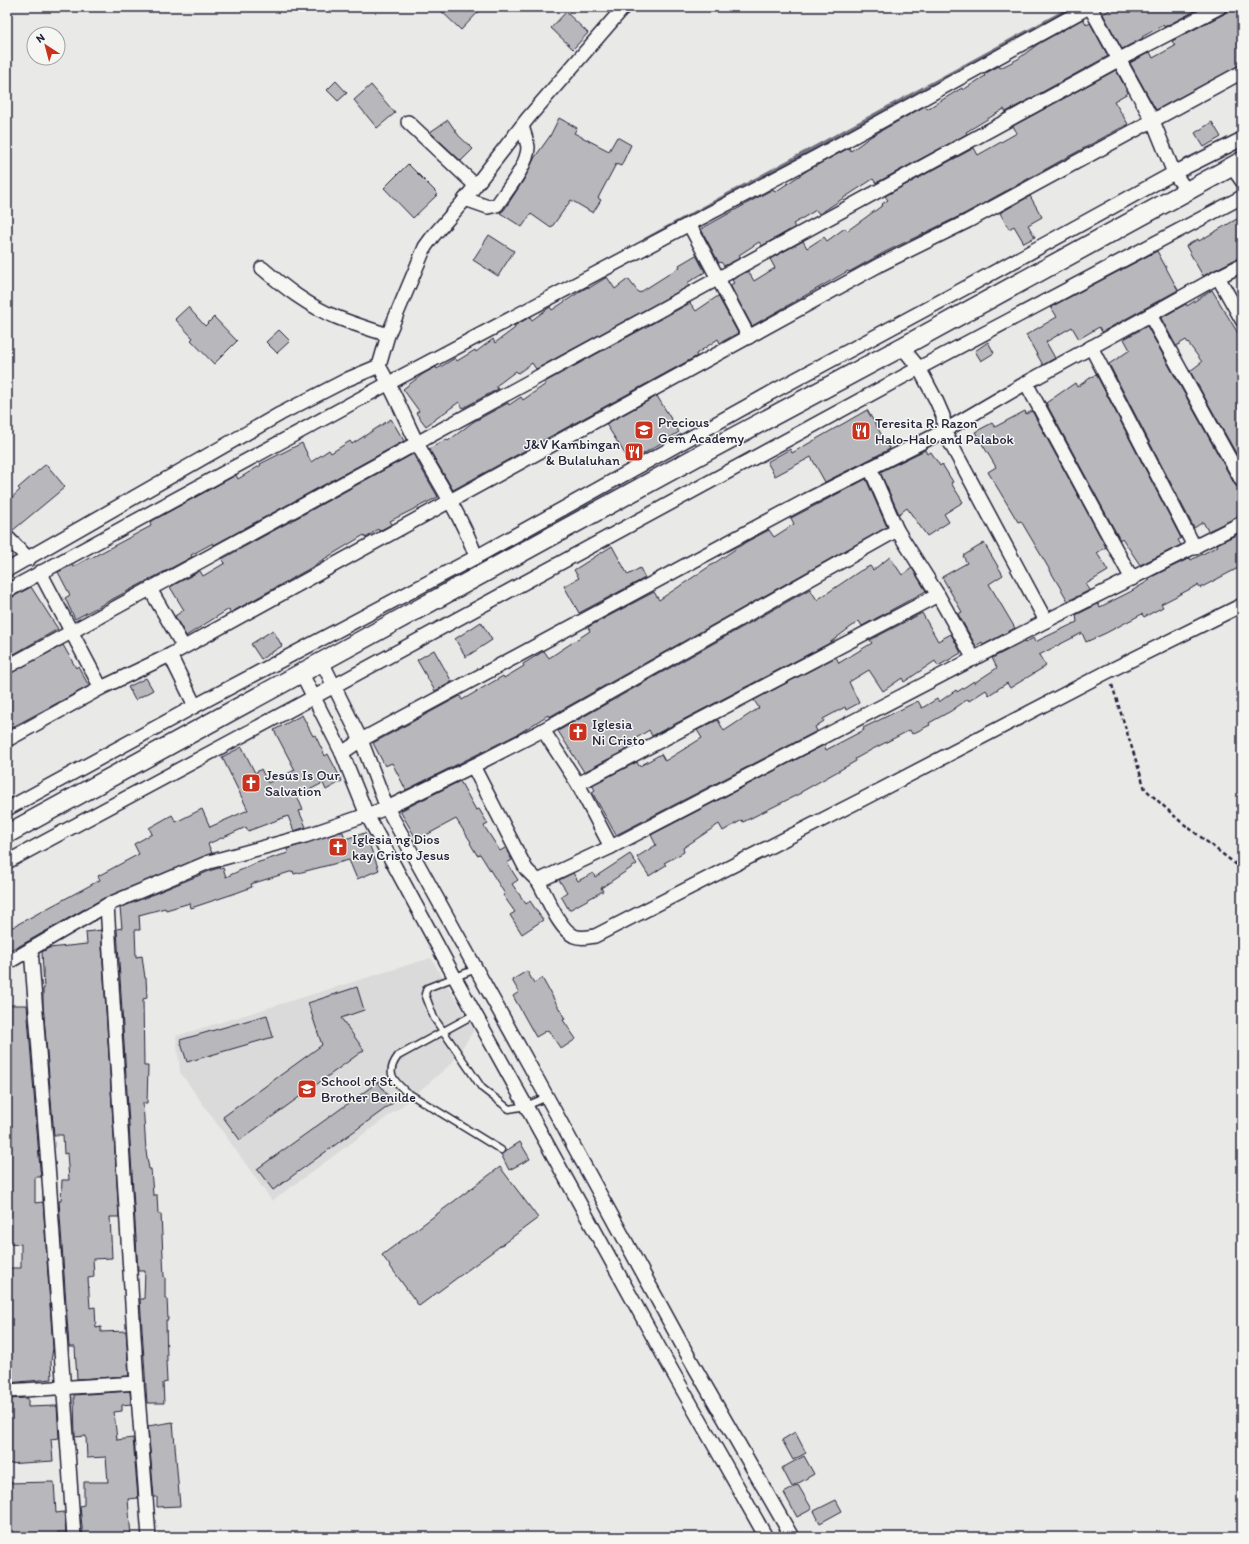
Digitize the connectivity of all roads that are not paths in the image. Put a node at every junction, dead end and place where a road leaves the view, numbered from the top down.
1 (624, 7) edge
2 (1089, 7) edge
3 (1220, 7) edge
4 (1118, 60) junction
5 (1242, 72) edge
6 (1153, 121) junction
7 (408, 122) dead end
8 (522, 126) junction
9 (1242, 139) edge
10 (1237, 164) edge
11 (1174, 173) junction
12 (1242, 182) edge
13 (476, 186) junction
14 (1187, 191) junction
15 (1242, 196) edge
16 (465, 199) junction
17 (689, 224) junction
18 (1242, 265) edge
19 (262, 268) dead end
20 (1218, 276) junction
21 (719, 279) junction
22 (1150, 315) junction
23 (1242, 320) edge
24 (388, 335) junction
25 (749, 337) junction
26 (902, 347) junction
27 (1091, 347) junction
28 (380, 366) junction
29 (918, 368) junction
30 (389, 383) junction
31 (1026, 383) junction
32 (944, 431) junction
33 (417, 443) junction
34 (870, 468) junction
35 (1242, 481) edge
36 (450, 500) junction
37 (1242, 523) edge
38 (897, 530) junction
39 (7, 536) edge
40 (1195, 548) junction
41 (476, 557) junction
42 (29, 559) junction
43 (7, 570) edge
44 (40, 572) junction
45 (1132, 579) junction
46 (150, 589) junction
47 (7, 591) edge
48 (938, 595) junction
49 (1242, 605) edge
50 (1046, 621) junction
51 (71, 633) junction
52 (183, 646) junction
53 (170, 654) junction
54 (974, 660) junction
55 (322, 662) junction
56 (7, 668) edge
57 (301, 672) junction
58 (334, 686) junction
59 (101, 688) junction
60 (314, 697) junction
61 (195, 706) junction
62 (543, 730) junction
63 (7, 740) edge
64 (361, 740) junction
65 (342, 753) junction
66 (473, 766) junction
67 (578, 784) junction
68 (387, 808) junction
69 (7, 809) edge
70 (367, 815) junction
71 (7, 834) edge
72 (611, 847) junction
73 (7, 862) edge
74 (538, 881) junction
75 (107, 905) junction
76 (31, 949) junction
77 (7, 963) edge
78 (476, 969) junction
79 (454, 976) junction
80 (474, 1014) junction
81 (443, 1031) junction
82 (547, 1097) junction
83 (526, 1106) junction
84 (501, 1150) dead end
85 (686, 1352) junction
86 (667, 1362) junction
87 (137, 1383) junction
88 (64, 1388) junction
89 (7, 1391) edge
90 (74, 1537) edge
91 (149, 1537) edge
92 (766, 1537) edge
93 (792, 1537) edge

1 - 8 street
2 - 4 street
2 - 17 street
3 - 4 street
4 - 6 street
4 - 21 street
5 - 6 street
6 - 11 street
6 - 25 street
7 - 13 street
8 - 13 street
8 - 16 street
9 - 11 street
10 - 12 street
10 - 14 street
11 - 14 street
11 - 41 street
13 - 16 street
14 - 26 street
15 - 29 street
16 - 24 street
17 - 21 street
17 - 30 street
18 - 20 street
19 - 24 street
20 - 22 street
20 - 23 street
21 - 25 street
21 - 33 street
22 - 27 street
22 - 35 street
24 - 28 street
25 - 36 street
26 - 29 street
26 - 55 street
27 - 31 street
27 - 40 street
28 - 30 street
28 - 42 street
29 - 32 street
29 - 58 street
30 - 33 street
30 - 44 street
31 - 32 street
31 - 45 street
32 - 34 street
32 - 50 street
33 - 36 street
33 - 46 street
34 - 38 street
34 - 64 street
36 - 41 street
36 - 52 street
37 - 40 street
38 - 48 street
38 - 62 street
39 - 42 street
40 - 45 street
41 - 61 street
42 - 43 street
44 - 47 street
44 - 51 street
45 - 50 street
46 - 51 street
46 - 52 street
48 - 54 street
48 - 67 street
49 - 74 street
50 - 54 street
51 - 56 street
51 - 59 street
52 - 53 street
53 - 59 street
53 - 61 street
54 - 72 street
55 - 57 street
55 - 58 street
57 - 60 street
57 - 71 street
58 - 60 street
58 - 64 street
59 - 63 street
60 - 65 street
60 - 73 street
61 - 69 street
62 - 66 street
62 - 67 street
64 - 65 street
64 - 68 street
65 - 70 street
66 - 68 street
66 - 74 street
67 - 72 street
68 - 70 street
68 - 78 street
70 - 75 street
70 - 79 street
72 - 74 street
75 - 76 street
75 - 87 street
76 - 77 street
76 - 88 street
78 - 79 lane
78 - 82 street
79 - 80 street
79 - 81 lane
80 - 81 lane
80 - 83 street
81 - 83 lane
81 - 84 lane
82 - 83 lane
82 - 85 street
83 - 86 street
85 - 86 street
85 - 93 street
86 - 92 street
87 - 88 street
87 - 91 street
88 - 89 street
88 - 90 street

